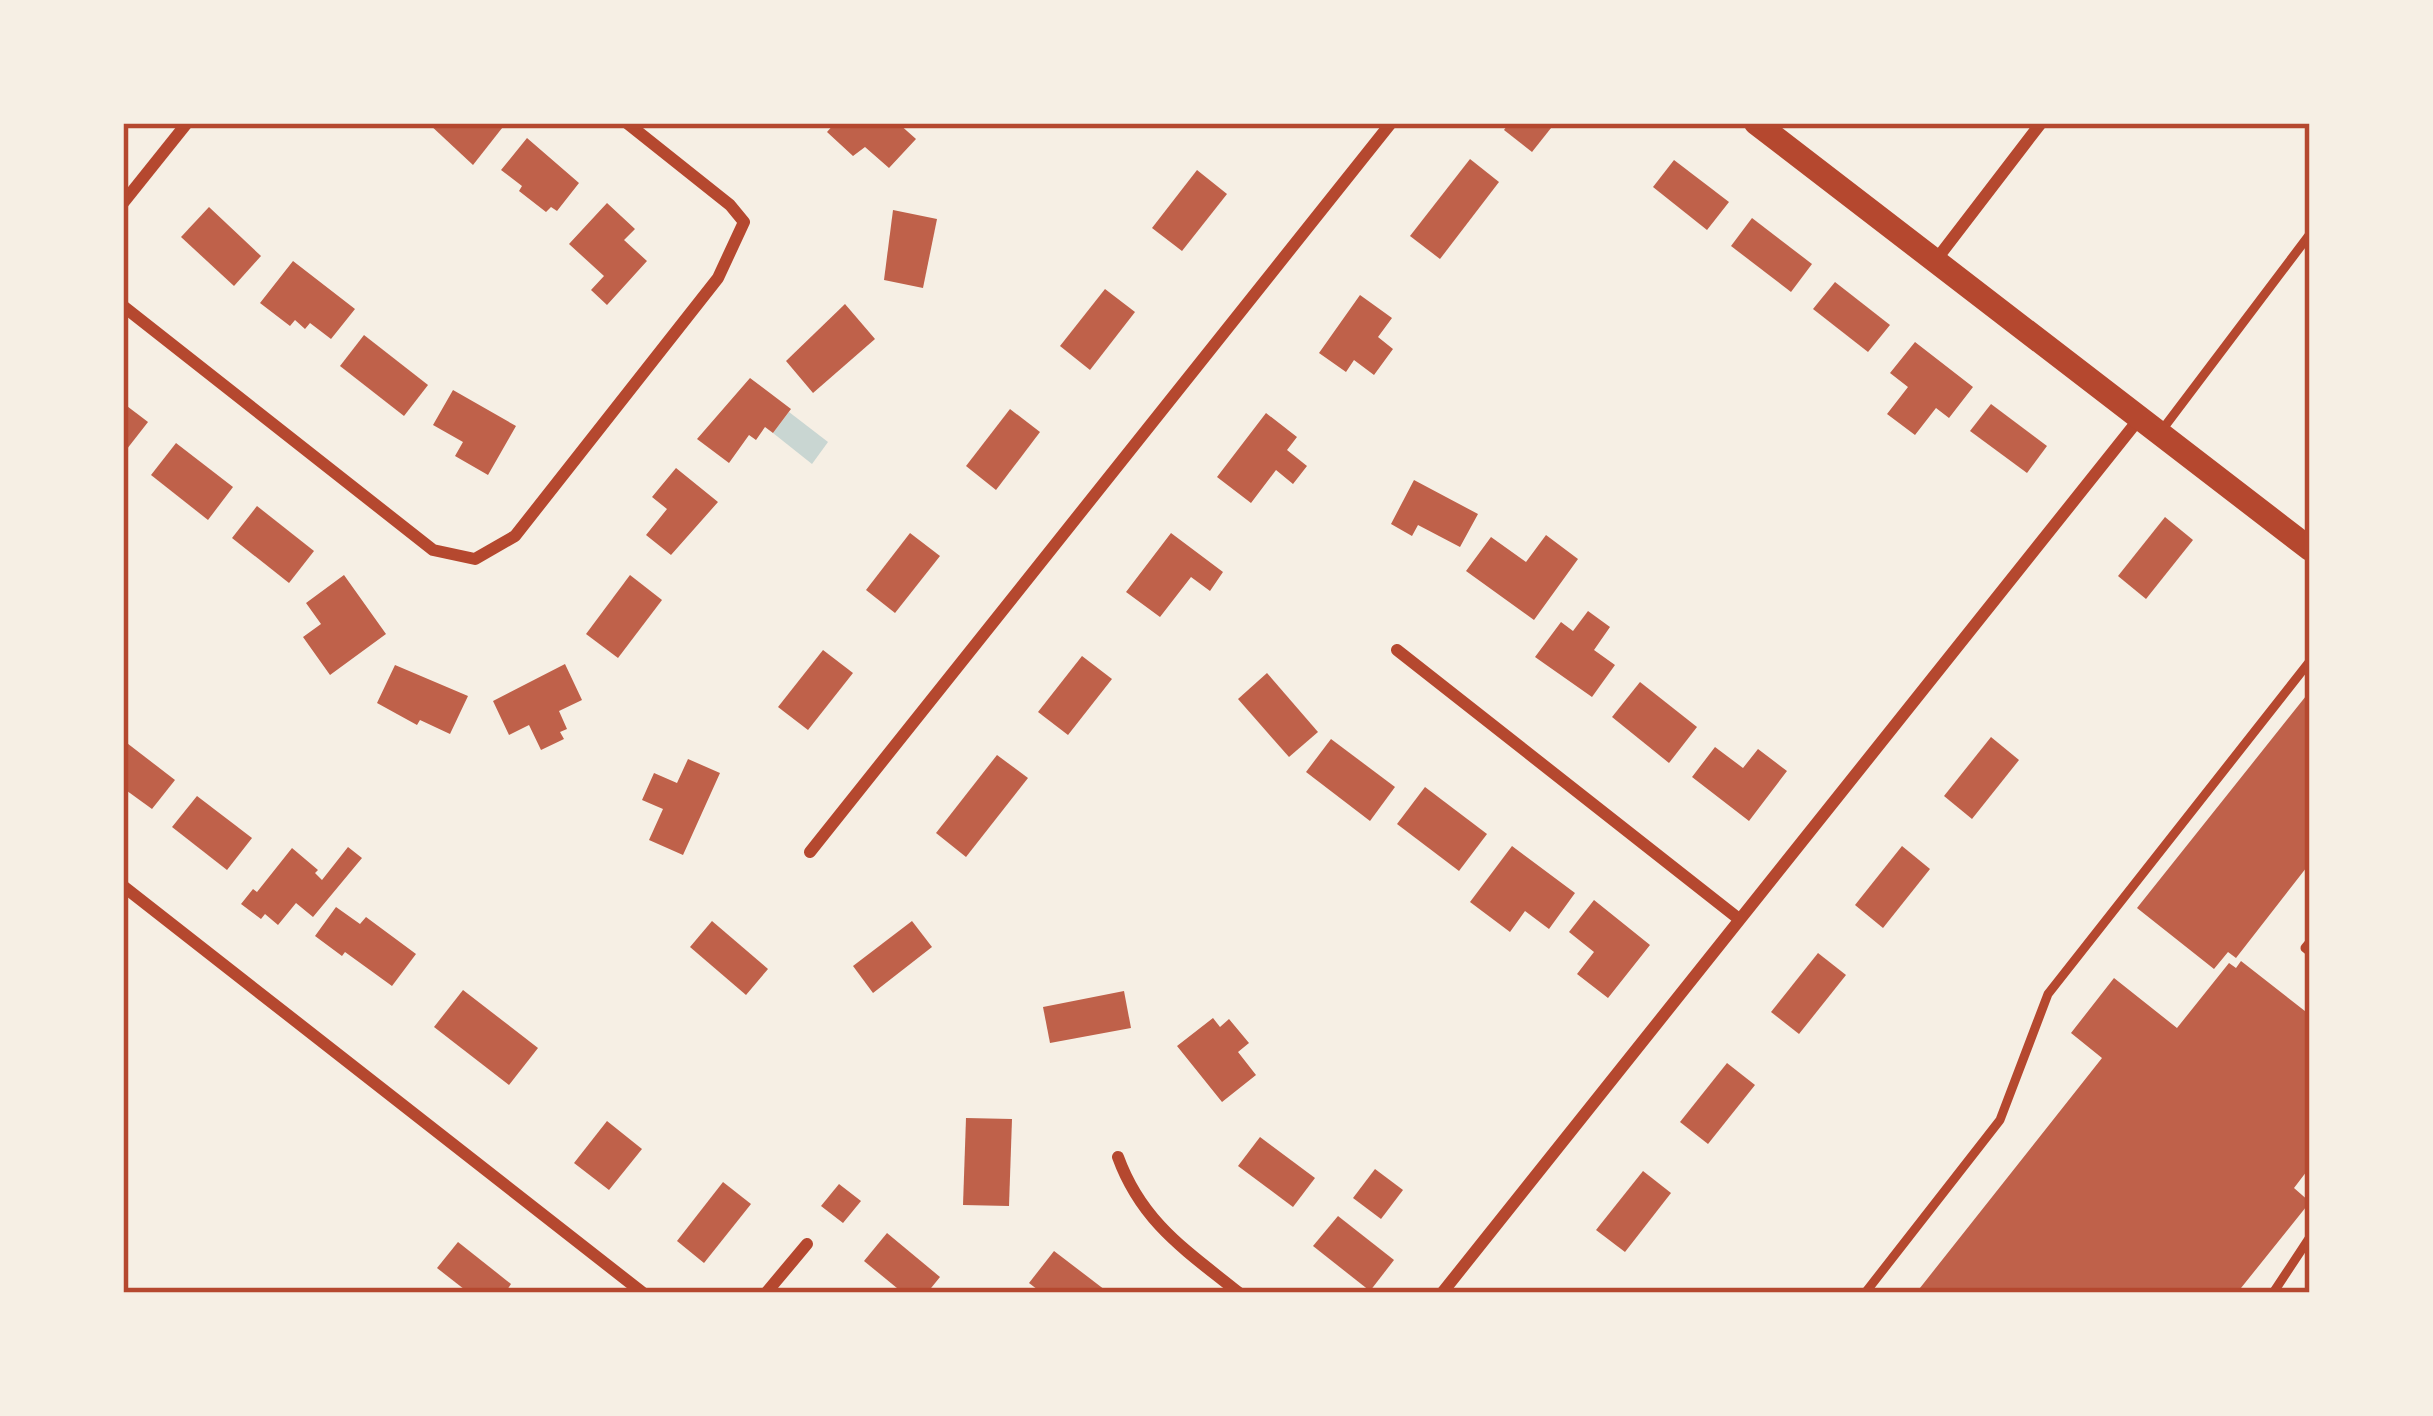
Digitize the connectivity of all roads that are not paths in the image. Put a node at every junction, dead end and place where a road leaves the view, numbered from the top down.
1 (187, 123) edge
2 (627, 123) edge
3 (1391, 123) edge
4 (1756, 123) edge
5 (2041, 123) edge
6 (123, 203) edge
7 (2310, 234) edge
8 (1935, 262) junction
9 (123, 306) edge
10 (2148, 427) junction
11 (2310, 549) edge
12 (1396, 650) dead end
13 (2310, 661) edge
14 (810, 852) dead end
15 (123, 886) edge
16 (1739, 919) junction
17 (2310, 942) edge
18 (2310, 952) edge
19 (1118, 1157) dead end
20 (2310, 1237) edge
21 (807, 1244) dead end
22 (644, 1293) edge
23 (766, 1293) edge
24 (1239, 1293) edge
25 (1442, 1293) edge
26 (1865, 1293) edge
27 (2273, 1293) edge

1 - 6 street
2 - 9 street
3 - 14 street
4 - 8 main road
5 - 8 street
7 - 10 lane
8 - 10 main road
10 - 11 main road
10 - 16 street
12 - 16 street
13 - 26 lane
15 - 22 street
16 - 25 street
17 - 18 lane
19 - 24 street
20 - 27 lane
21 - 23 street

